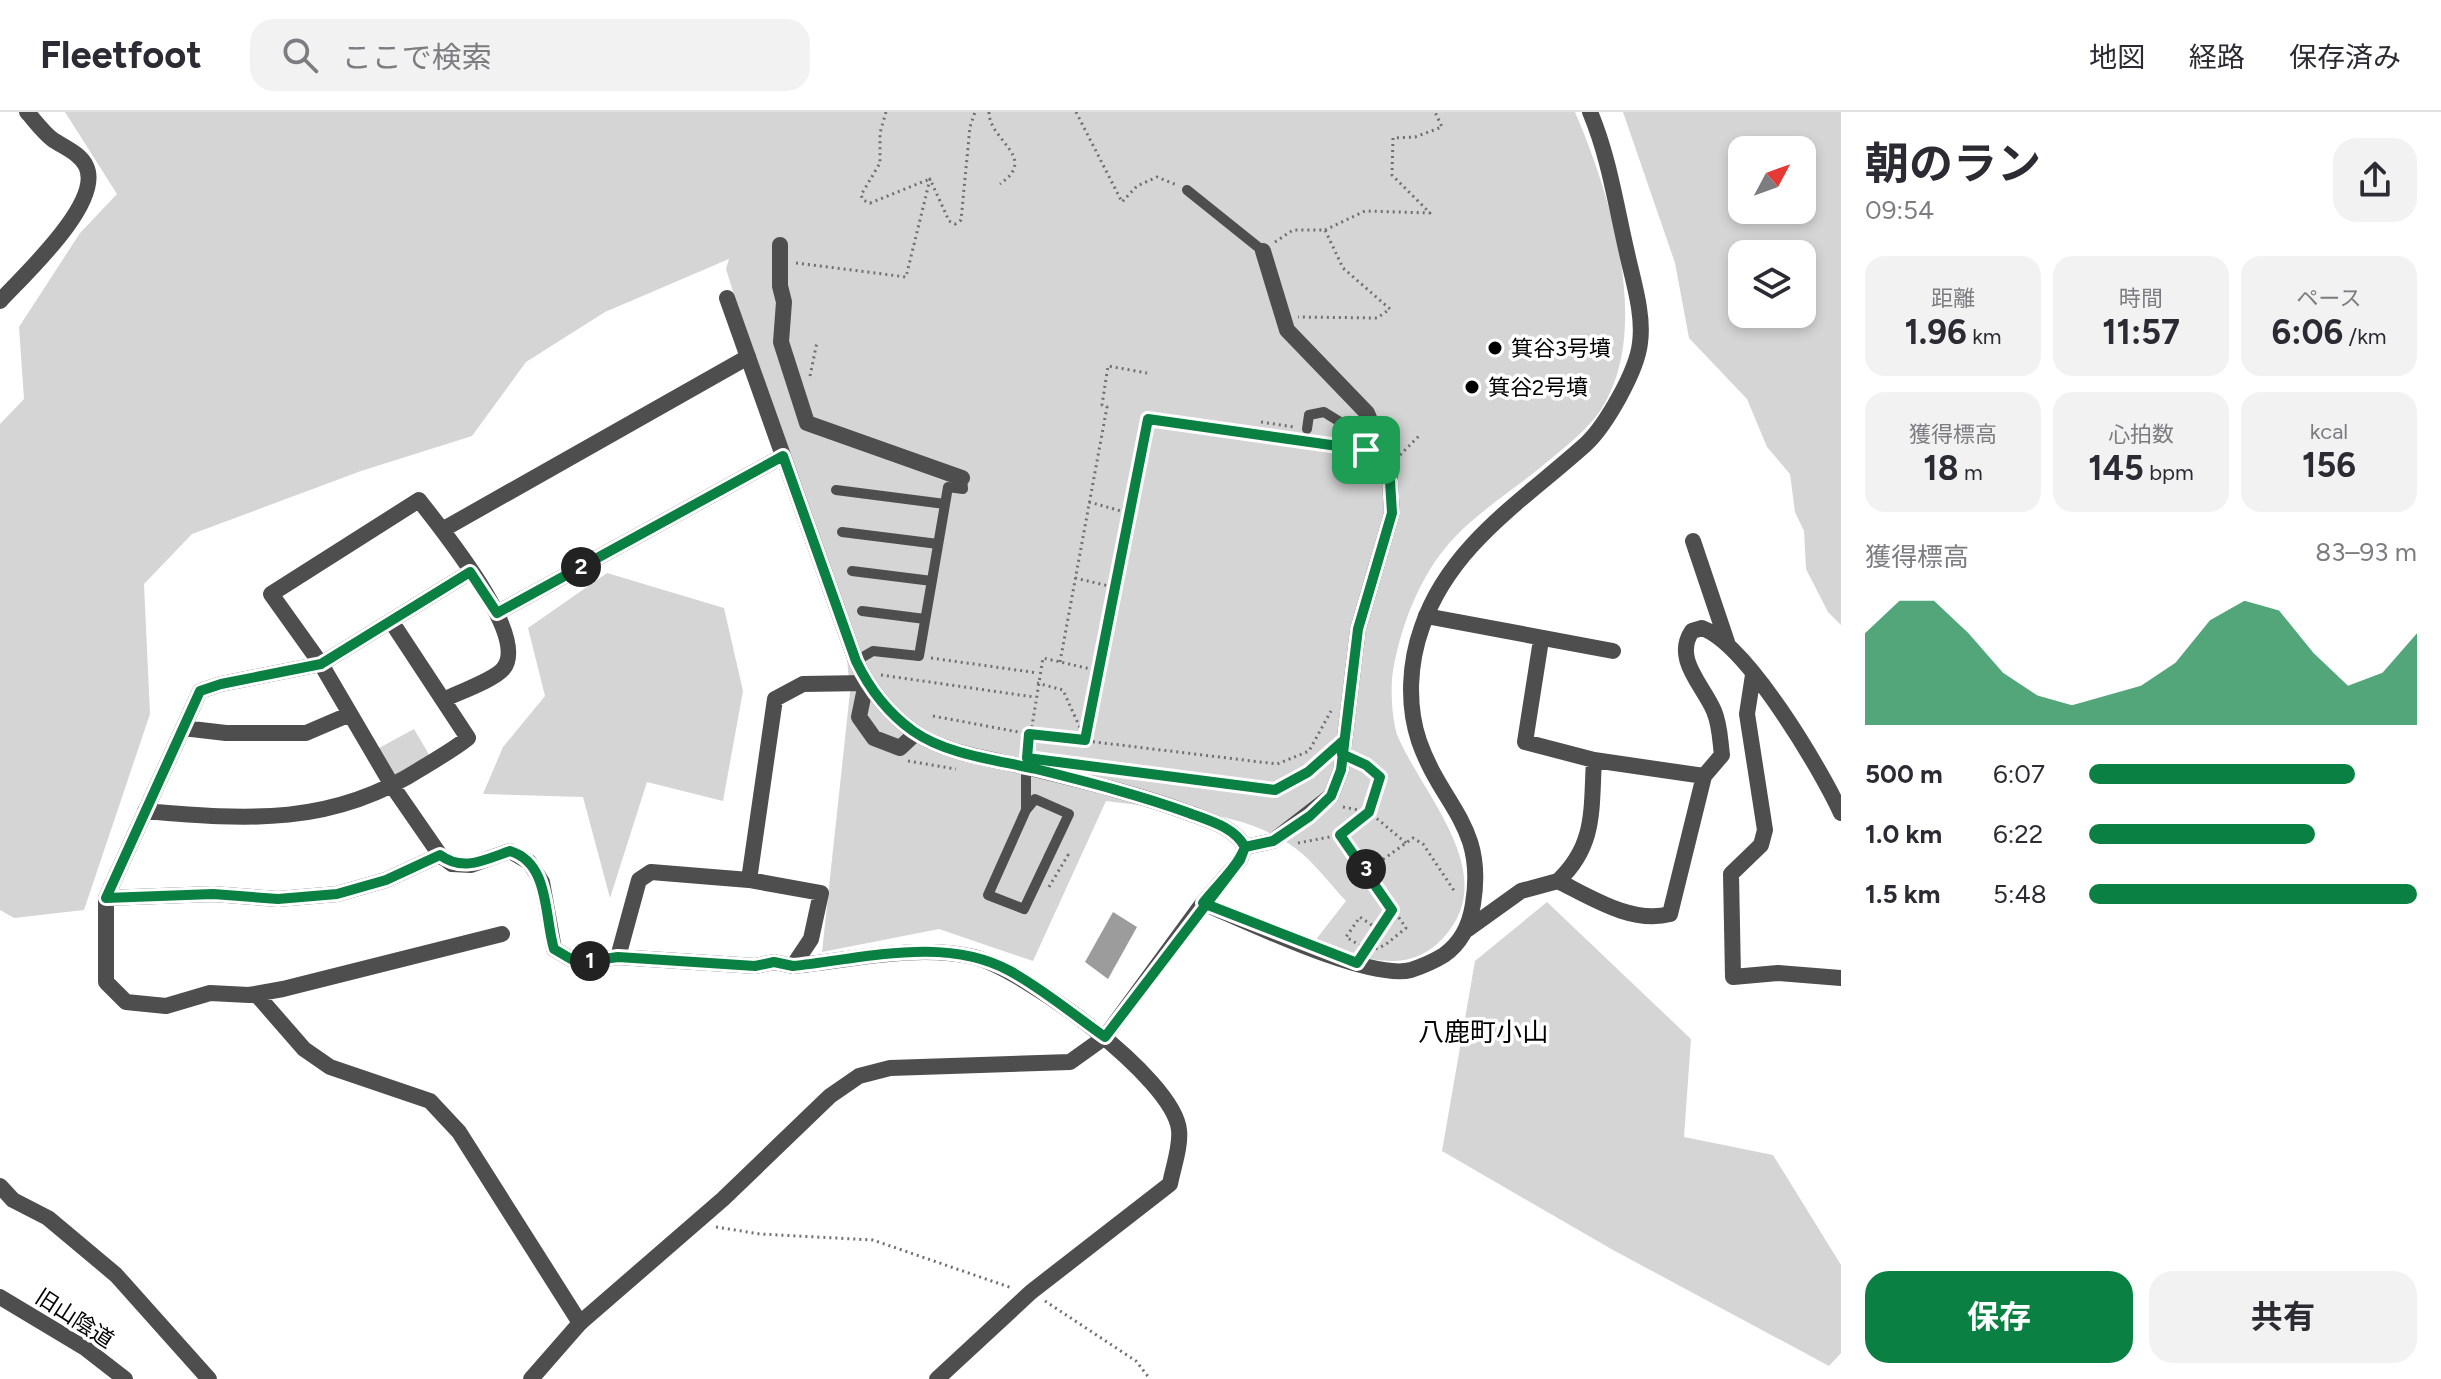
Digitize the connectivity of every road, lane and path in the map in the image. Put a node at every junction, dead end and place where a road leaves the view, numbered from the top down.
1 (27, 112) edge
2 (886, 112) edge
3 (975, 112) edge
4 (989, 112) edge
5 (1076, 112) edge
6 (1435, 112) edge
7 (1590, 112) edge
8 (930, 179) junction
9 (1000, 184) dead end
10 (1187, 190) joint
11 (1325, 230) junction
12 (1263, 251) junction
13 (780, 253) joint
14 (727, 298) dead end
15 (0, 301) edge
16 (1283, 316) junction
17 (748, 357) junction
18 (1147, 373) dead end
19 (1261, 422) dead end
20 (1307, 429) joint
21 (1421, 434) dead end
22 (1366, 450) junction
23 (783, 456) junction
24 (1390, 474) junction
25 (962, 478) joint
26 (836, 490) dead end
27 (1089, 502) junction
28 (945, 504) junction
29 (1128, 514) junction
30 (442, 530) junction
31 (842, 532) dead end
32 (1693, 541) dead end
33 (938, 544) junction
34 (852, 571) dead end
35 (470, 572) junction
36 (1075, 578) junction
37 (932, 581) junction
38 (1113, 587) junction
39 (862, 611) dead end
40 (497, 613) junction
41 (1426, 616) junction
42 (925, 619) junction
43 (391, 621) junction
44 (1541, 640) junction
45 (1727, 642) junction
46 (1613, 651) dead end
47 (919, 656) junction
48 (1060, 662) junction
49 (321, 664) junction
50 (1096, 670) junction
51 (861, 672) junction
52 (1040, 673) junction
53 (1753, 675) junction
54 (1037, 683) junction
55 (1034, 697) junction
56 (1334, 698) dead end
57 (443, 700) junction
58 (348, 715) junction
59 (933, 716) dead end
60 (183, 728) junction
61 (916, 733) junction
62 (1029, 734) junction
63 (1085, 740) junction
64 (1342, 748) junction
65 (1594, 760) junction
66 (1083, 764) dead end
67 (1026, 767) junction
68 (1704, 776) junction
69 (393, 787) junction
70 (1324, 802) junction
71 (1026, 810) junction
72 (145, 811) junction
73 (1369, 812) junction
74 (1841, 813) edge
75 (1281, 835) junction
76 (1340, 835) junction
77 (1406, 843) junction
78 (1245, 847) junction
79 (440, 855) junction
80 (1367, 871) junction
81 (749, 880) junction
82 (1558, 881) junction
83 (1455, 892) dead end
84 (106, 898) junction
85 (1203, 903) junction
86 (1392, 910) junction
87 (1468, 929) junction
88 (1379, 930) junction
89 (502, 934) dead end
90 (1366, 949) junction
91 (618, 957) junction
92 (793, 966) junction
93 (1841, 978) edge
94 (256, 994) junction
95 (1105, 1037) junction
96 (0, 1186) edge
97 (695, 1224) junction
98 (1031, 1292) junction
99 (0, 1297) edge
100 (580, 1323) junction
101 (125, 1379) edge
102 (209, 1379) edge
103 (531, 1379) edge
104 (937, 1379) edge
105 (1150, 1379) edge

1 - 15 street
2 - 8 path
3 - 8 path
4 - 9 path
5 - 10 path
6 - 11 path
7 - 41 street
8 - 13 path
10 - 12 lane
11 - 12 path
11 - 16 path
12 - 16 street
13 - 25 street
14 - 17 street
16 - 24 street
17 - 23 street
17 - 30 street
18 - 27 path
19 - 20 path
20 - 22 lane
21 - 24 path
22 - 24 lane
22 - 29 path
23 - 40 street
23 - 51 street
24 - 64 street
25 - 28 lane
26 - 28 lane
27 - 29 path
27 - 36 path
28 - 33 lane
29 - 38 path
30 - 35 street
30 - 49 street
31 - 33 lane
32 - 45 street
33 - 37 lane
34 - 37 lane
35 - 40 street
35 - 43 street
36 - 38 path
36 - 48 path
37 - 42 lane
38 - 50 path
39 - 42 lane
40 - 57 street
41 - 44 street
41 - 87 street
42 - 47 lane
43 - 49 street
43 - 57 street
44 - 46 street
44 - 65 street
45 - 53 street
45 - 68 street
47 - 51 lane
47 - 52 path
48 - 50 path
48 - 52 path
49 - 58 street
49 - 60 street
50 - 63 path
51 - 55 path
51 - 61 street
51 - 61 street
51 - 81 street
52 - 54 path
53 - 74 street
53 - 93 street
54 - 55 path
54 - 63 path
55 - 62 path
56 - 63 path
57 - 69 street
58 - 60 street
58 - 69 street
59 - 62 path
60 - 72 street
61 - 67 street
62 - 63 path
62 - 67 path
64 - 66 path
64 - 70 street
64 - 73 path
65 - 68 street
65 - 82 street
67 - 71 lane
67 - 78 street
68 - 82 street
69 - 72 street
69 - 79 street
70 - 73 path
70 - 75 street
71 - 71 lane
72 - 84 street
73 - 76 path
73 - 77 path
75 - 76 path
75 - 78 street
76 - 80 path
77 - 80 path
77 - 83 path
78 - 85 street
79 - 84 street
79 - 91 street
80 - 86 path
81 - 91 street
81 - 92 street
82 - 87 street
84 - 94 street
85 - 87 street
85 - 95 street
86 - 88 path
86 - 90 path
88 - 90 path
88 - 90 path
89 - 94 street
91 - 92 street
92 - 95 street
94 - 100 street
95 - 97 street
95 - 98 street
96 - 102 street
97 - 98 path
97 - 100 street
98 - 104 street
98 - 105 path
99 - 101 street, 旧山陰道
100 - 103 street

